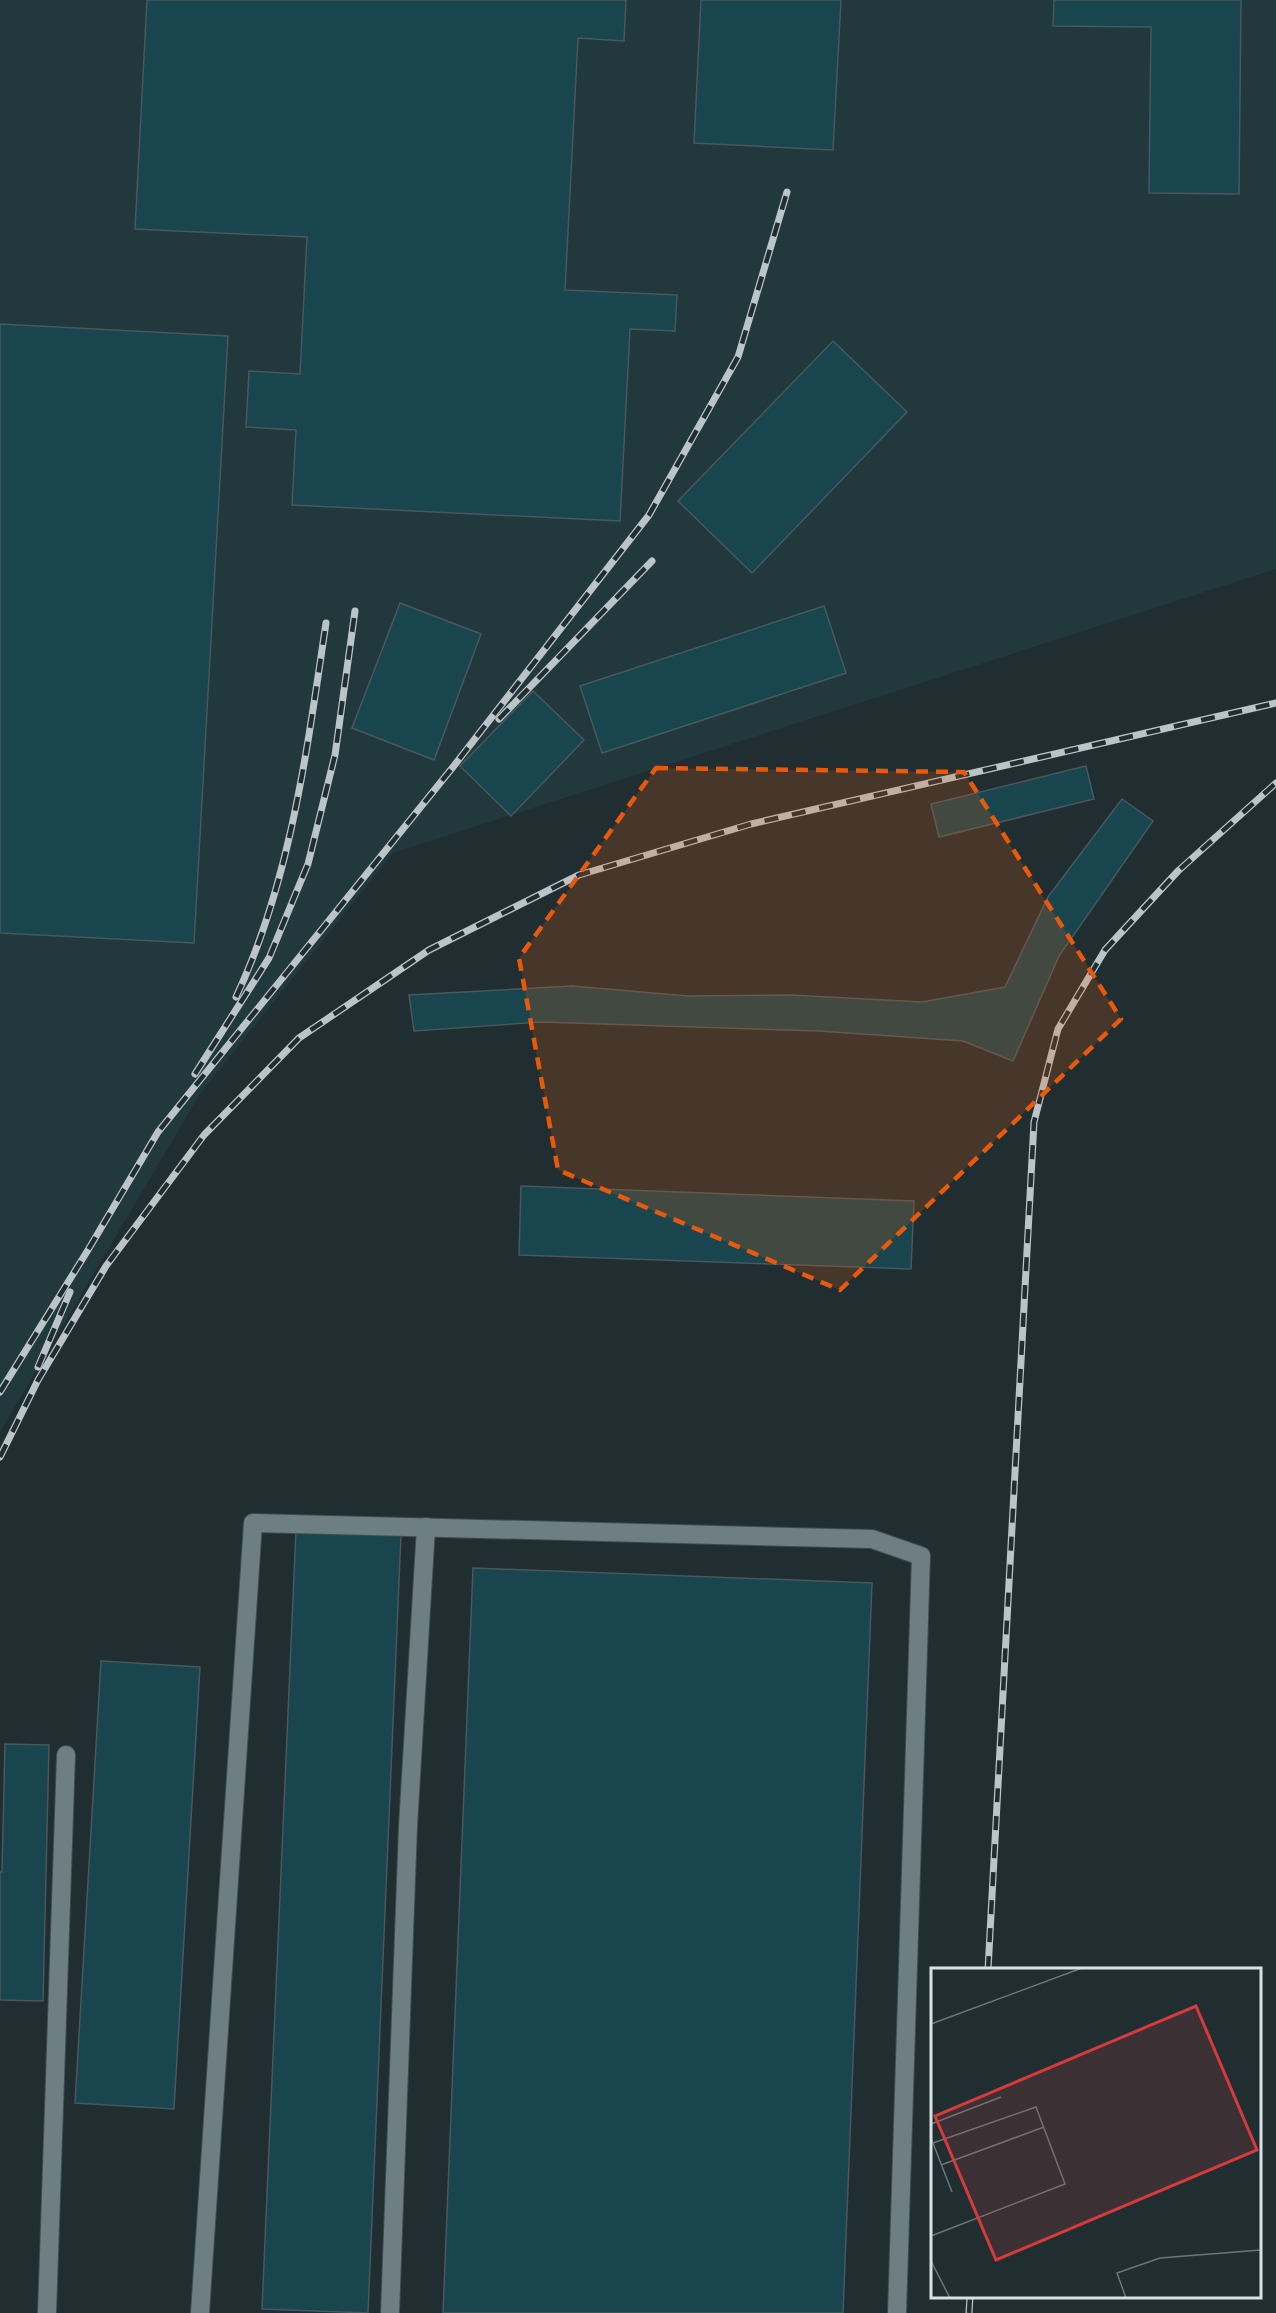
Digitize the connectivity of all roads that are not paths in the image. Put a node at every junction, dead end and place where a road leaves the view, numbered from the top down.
1 (426, 1527) junction
2 (66, 1755) dead end
3 (47, 2313) edge
4 (200, 2313) edge
5 (390, 2313) edge
6 (897, 2313) edge

1 - 4 lane
1 - 5 lane
1 - 6 lane
2 - 3 lane

